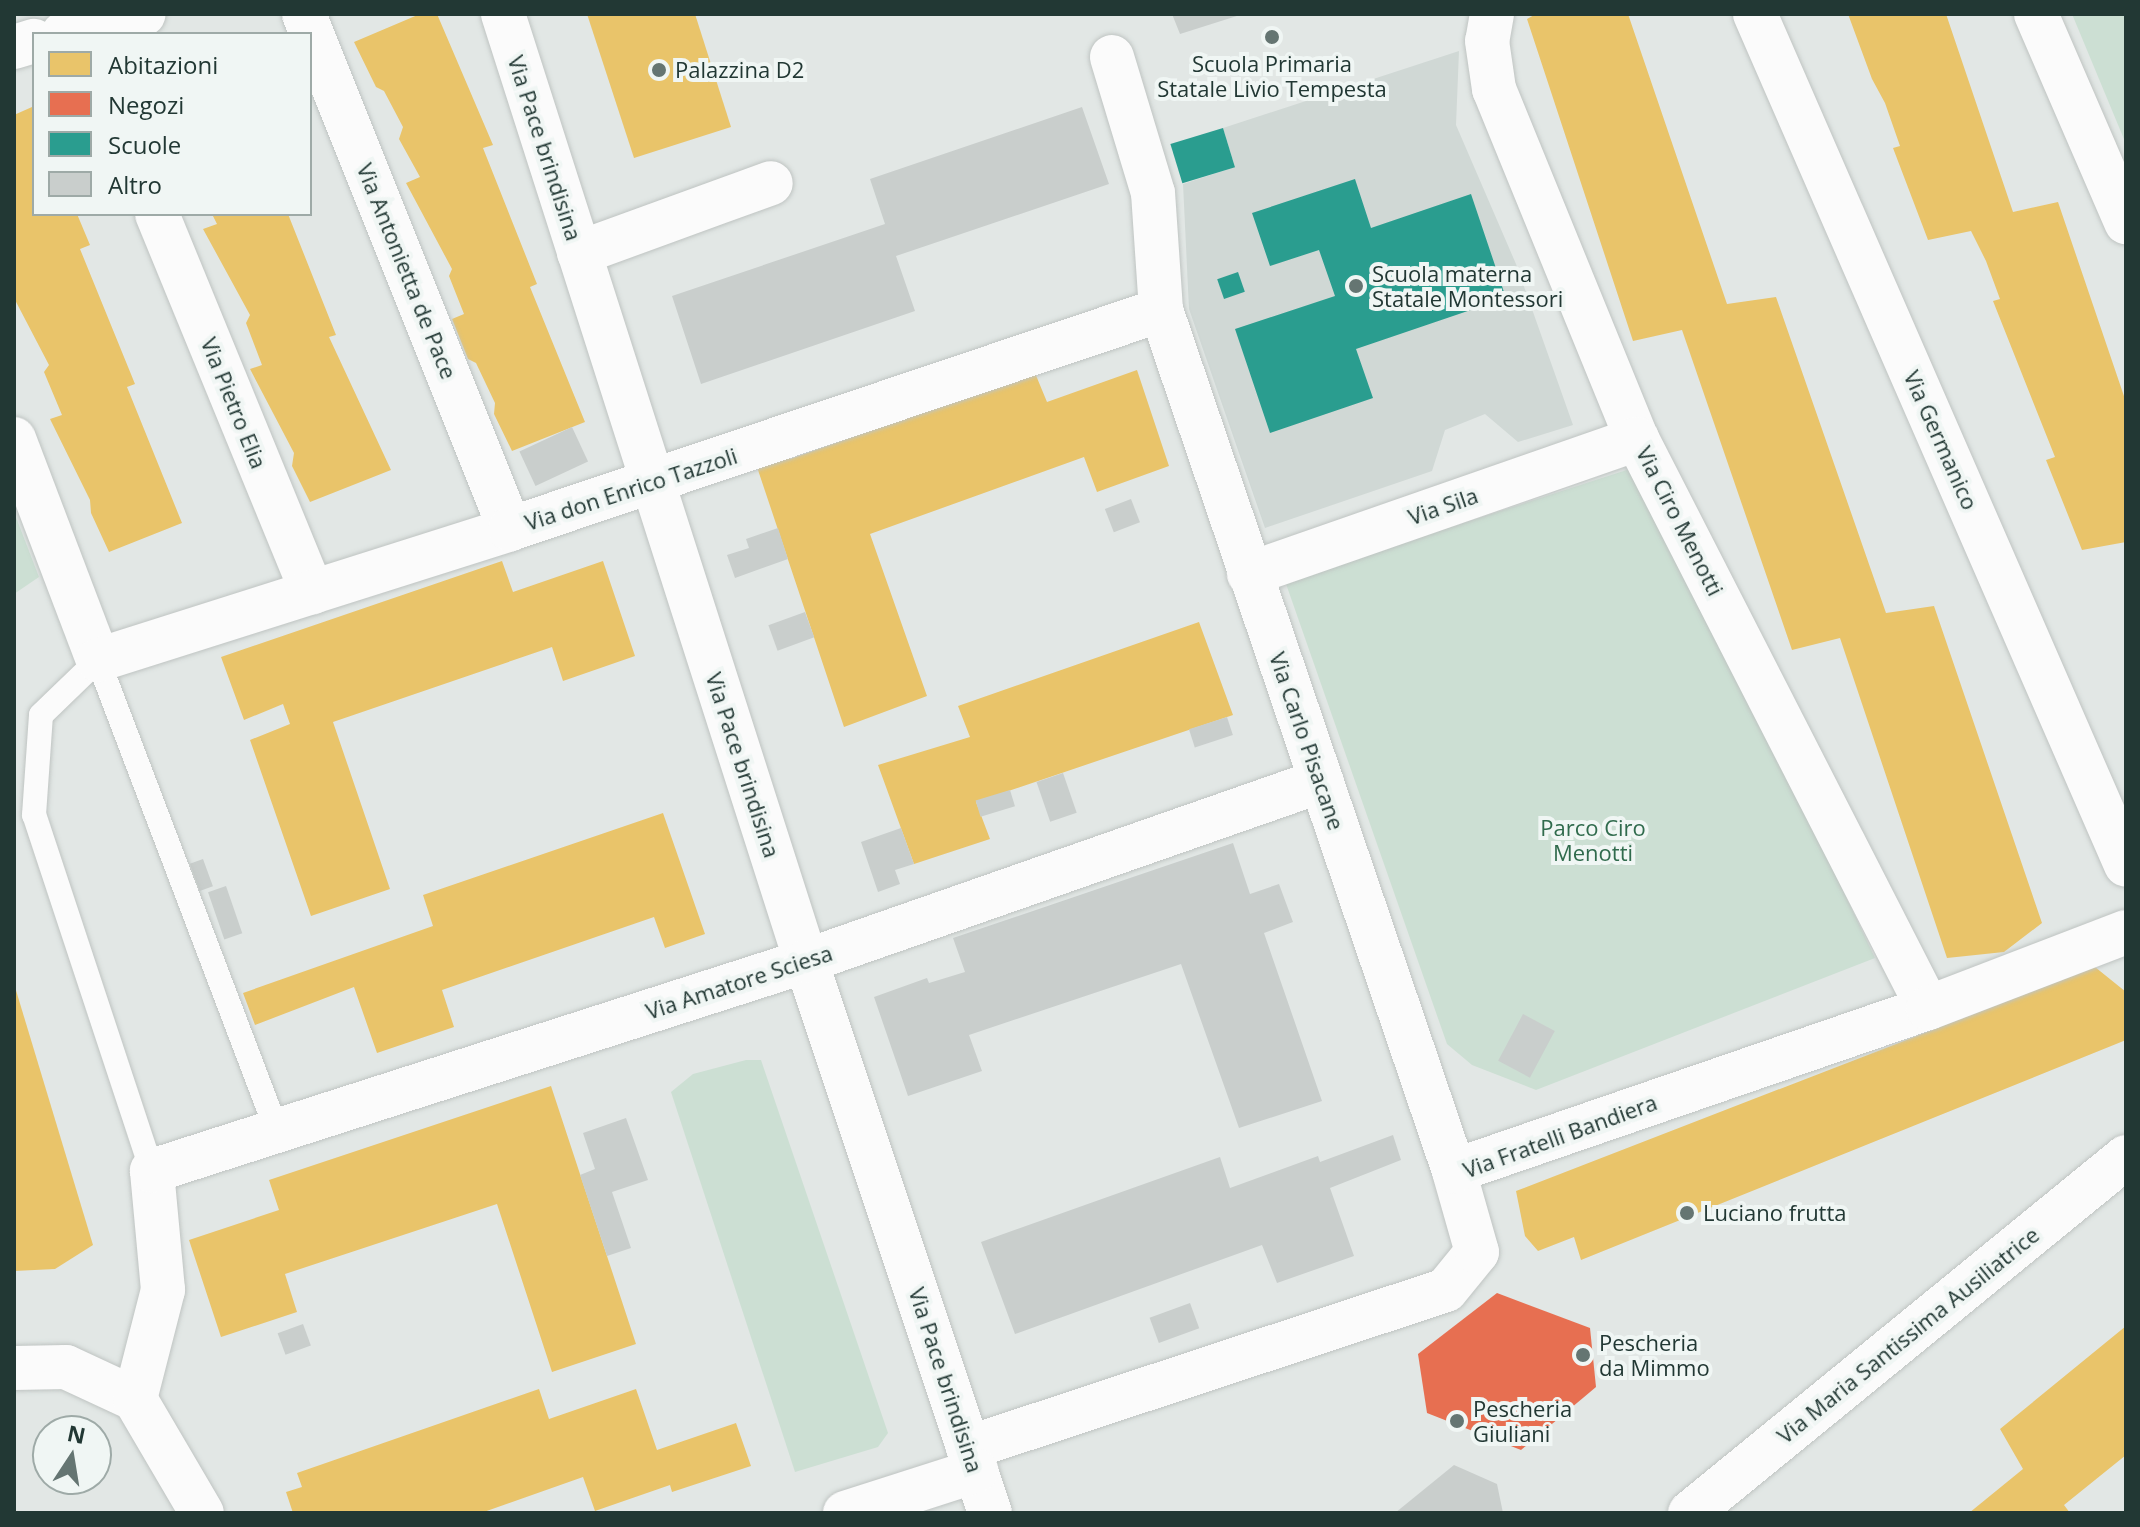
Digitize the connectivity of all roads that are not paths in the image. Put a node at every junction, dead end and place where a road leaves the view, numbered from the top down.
1 (144, 14) edge
2 (503, 14) edge
3 (1492, 14) edge
4 (1755, 14) edge
5 (2036, 14) edge
6 (76, 32) edge
7 (312, 34) edge
8 (1112, 57) dead end
9 (771, 183) dead end
10 (158, 216) edge
11 (2126, 222) edge
12 (579, 253) junction
13 (1161, 310) junction
14 (14, 439) edge
15 (1637, 439) junction
16 (651, 482) junction
17 (510, 529) junction
18 (1249, 574) junction
19 (312, 592) junction
20 (98, 660) junction
21 (1321, 781) junction
22 (24, 814) edge
23 (2126, 865) edge
24 (2126, 932) edge
25 (806, 961) junction
26 (1928, 1008) junction
27 (277, 1131) junction
28 (2126, 1157) edge
29 (152, 1171) junction
30 (1454, 1171) junction
31 (14, 1368) edge
32 (135, 1399) junction
33 (972, 1459) junction
34 (202, 1513) edge
35 (845, 1513) edge
36 (990, 1513) edge
37 (1690, 1513) edge

1 - 6 street
2 - 12 street, Via Pace brindisina
3 - 15 street, Via Ciro Menotti
4 - 23 street, Via Germanico
5 - 11 street
7 - 17 street, Via Antonietta de Pace
8 - 13 street, Via Carlo Pisacane
9 - 12 street
10 - 19 street, Via Pietro Elia
12 - 16 street, Via Pace brindisina
13 - 16 street, Via don Enrico Tazzoli
13 - 18 street, Via Carlo Pisacane
14 - 20 street
15 - 18 street, Via Sila
15 - 26 street, Via Ciro Menotti
16 - 17 street, Via don Enrico Tazzoli
16 - 25 street, Via Pace brindisina
17 - 19 street, Via don Enrico Tazzoli
18 - 21 street, Via Carlo Pisacane
19 - 20 street, Via don Enrico Tazzoli
20 - 22 lane
20 - 27 lane
21 - 25 street, Via Amatore Sciesa
21 - 30 street, Via Carlo Pisacane
22 - 29 lane
24 - 26 street, Via Fratelli Bandiera
25 - 27 street, Via Amatore Sciesa
25 - 33 street, Via Pace brindisina
26 - 30 street, Via Fratelli Bandiera
27 - 29 street, Via Amatore Sciesa
28 - 37 street, Via Maria Santissima Ausiliatrice
29 - 32 street
30 - 33 street, Via Fratelli Bandiera
31 - 32 street
32 - 34 street
33 - 35 street
33 - 36 street, Via Pace brindisina

